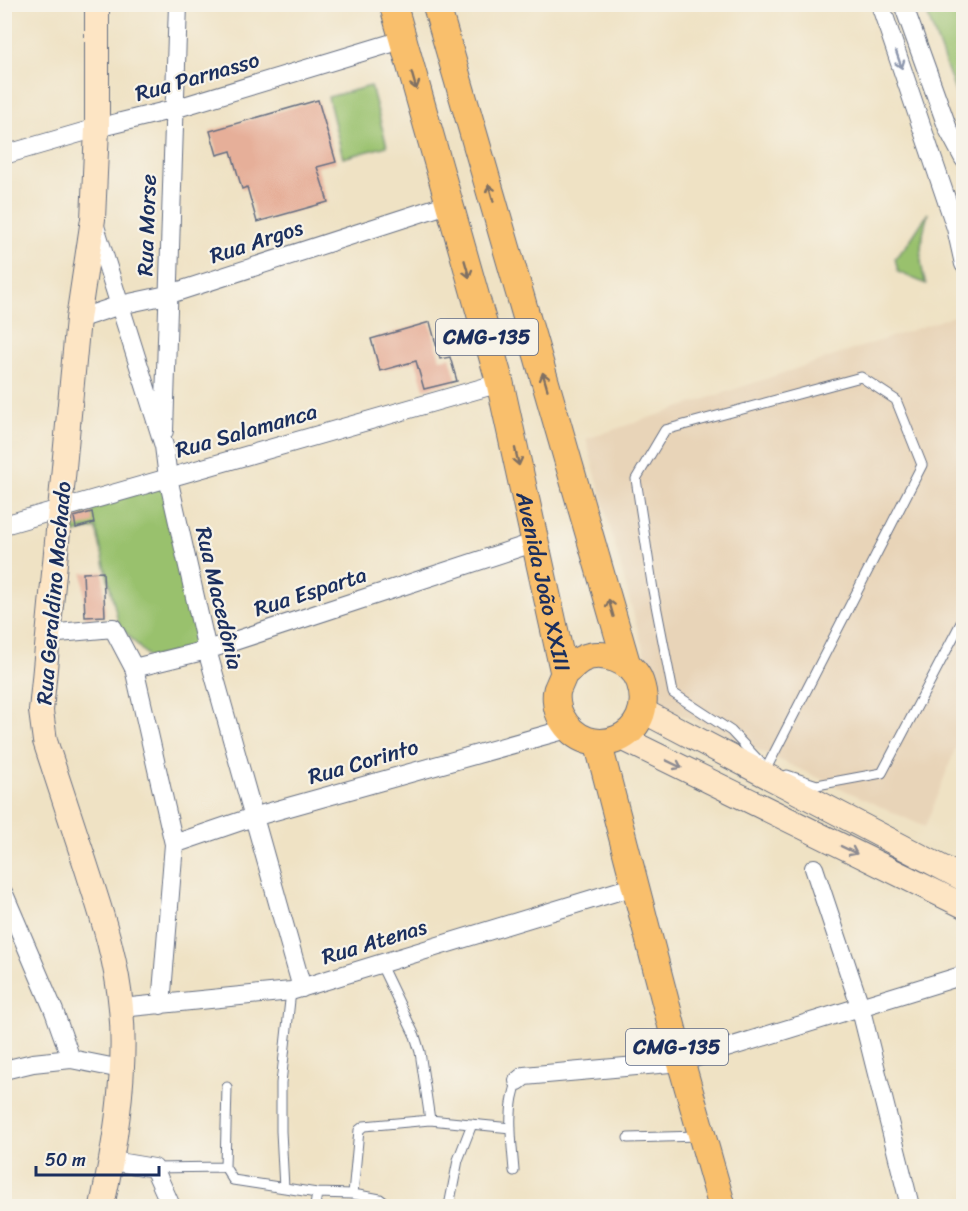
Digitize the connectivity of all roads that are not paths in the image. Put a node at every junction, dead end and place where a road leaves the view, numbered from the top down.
1 (97, 4) edge
2 (177, 4) edge
3 (393, 4) edge
4 (436, 4) edge
5 (880, 4) edge
6 (903, 4) edge
7 (402, 40) junction
8 (174, 109) junction
9 (97, 128) junction
10 (4, 155) edge
11 (963, 159) edge
12 (448, 204) junction
13 (93, 219) junction
14 (960, 225) edge
15 (963, 264) edge
16 (167, 295) junction
17 (120, 305) junction
18 (78, 319) junction
19 (500, 383) junction
20 (164, 446) junction
21 (168, 478) junction
22 (60, 509) junction
23 (4, 525) edge
24 (536, 542) junction
25 (963, 617) edge
26 (48, 634) junction
27 (207, 650) junction
28 (627, 664) junction
29 (134, 668) junction
30 (564, 673) junction
31 (643, 711) junction
32 (567, 729) junction
33 (610, 741) junction
34 (766, 768) junction
35 (253, 817) junction
36 (174, 844) junction
37 (814, 868) dead end
38 (963, 879) edge
39 (635, 886) junction
40 (4, 894) edge
41 (963, 906) edge
42 (380, 963) junction
43 (963, 975) edge
44 (296, 989) junction
45 (161, 1005) junction
46 (861, 1006) junction
47 (121, 1008) junction
48 (71, 1059) junction
49 (681, 1062) junction
50 (121, 1069) junction
51 (4, 1070) edge
52 (518, 1081) joint
53 (226, 1087) dead end
54 (430, 1120) junction
55 (472, 1124) junction
56 (511, 1128) junction
57 (701, 1136) junction
58 (628, 1138) dead end
59 (112, 1161) junction
60 (225, 1167) junction
61 (154, 1168) junction
62 (514, 1171) dead end
63 (284, 1188) junction
64 (317, 1193) junction
65 (352, 1194) junction
66 (384, 1204) edge
67 (102, 1206) edge
68 (171, 1206) edge
69 (315, 1206) edge
70 (449, 1206) edge
71 (722, 1206) edge
72 (910, 1206) edge

1 - 9 street, Rua Geraldino Machado
2 - 8 street, Rua Morse
3 - 7 main road, Avenida João XXIII / CMG-135
28 -> 4 main road, CMG-135
5 -> 14 street
6 - 11 street
7 - 8 street, Rua Parnasso
7 -> 12 main road, Avenida João XXIII / CMG-135
8 - 9 street, Rua Parnasso
8 - 16 street, Rua Morse
9 - 10 street, Rua Parnasso
9 - 13 street, Rua Geraldino Machado
12 - 16 street, Rua Argos
12 -> 19 main road, Avenida João XXIII / CMG-135
13 - 17 street, Rua Macedônia
13 - 18 street, Rua Geraldino Machado
14 - 15 street
16 - 17 street, Rua Argos
16 - 20 street, Rua Morse
17 - 18 street, Rua Argos
17 - 20 street, Rua Macedônia
18 - 22 street, Rua Geraldino Machado
19 - 21 street, Rua Salamanca
19 -> 24 main road, Avenida João XXIII / CMG-135
20 - 21 street, Rua Macedônia
21 - 22 street, Rua Salamanca
21 - 27 street, Rua Macedônia
22 - 23 street, Rua Salamanca
22 - 26 street, Rua Geraldino Machado
24 - 27 street, Rua Esparta
24 - 30 main road, Avenida João XXIII / CMG-135
25 - 34 lane
26 - 29 street
26 - 47 street, Rua Geraldino Machado
27 - 29 street, Rua Esparta
27 - 35 street, Rua Macedônia
28 - 30 main road
28 - 31 main road, CMG-135
29 - 36 street
30 - 32 main road, Avenida João XXIII / CMG-135
31 - 33 main road
31 - 38 street
32 - 33 main road
32 - 35 street, Rua Corinto
33 - 39 main road, CMG-135
33 -> 41 street
34 - 34 lane
35 - 36 street, Rua Corinto
35 - 44 street, Rua Macedônia
36 - 45 street
37 - 46 street
39 - 42 street, Rua Atenas
39 - 49 main road, CMG-135
40 - 48 street
42 - 44 street, Rua Atenas
42 - 54 lane
43 - 46 street
44 - 45 street, Rua Atenas
44 - 63 lane
45 - 47 street, Rua Atenas
46 - 49 street
46 - 72 street
47 - 50 street, Rua Geraldino Machado
48 - 50 street
48 - 51 street
49 - 52 street
49 - 57 main road, CMG-135
50 - 59 street, Rua Geraldino Machado
52 - 56 lane
53 - 60 lane
54 - 55 lane
54 - 65 lane
55 - 56 lane
55 - 70 lane
56 - 62 lane
57 - 58 lane
57 - 71 main road, CMG-135
59 - 61 street
59 - 67 street, Rua Geraldino Machado
60 - 61 lane
60 - 63 lane
61 - 68 street
63 - 64 lane
64 - 65 lane
64 - 69 lane
65 - 66 lane

